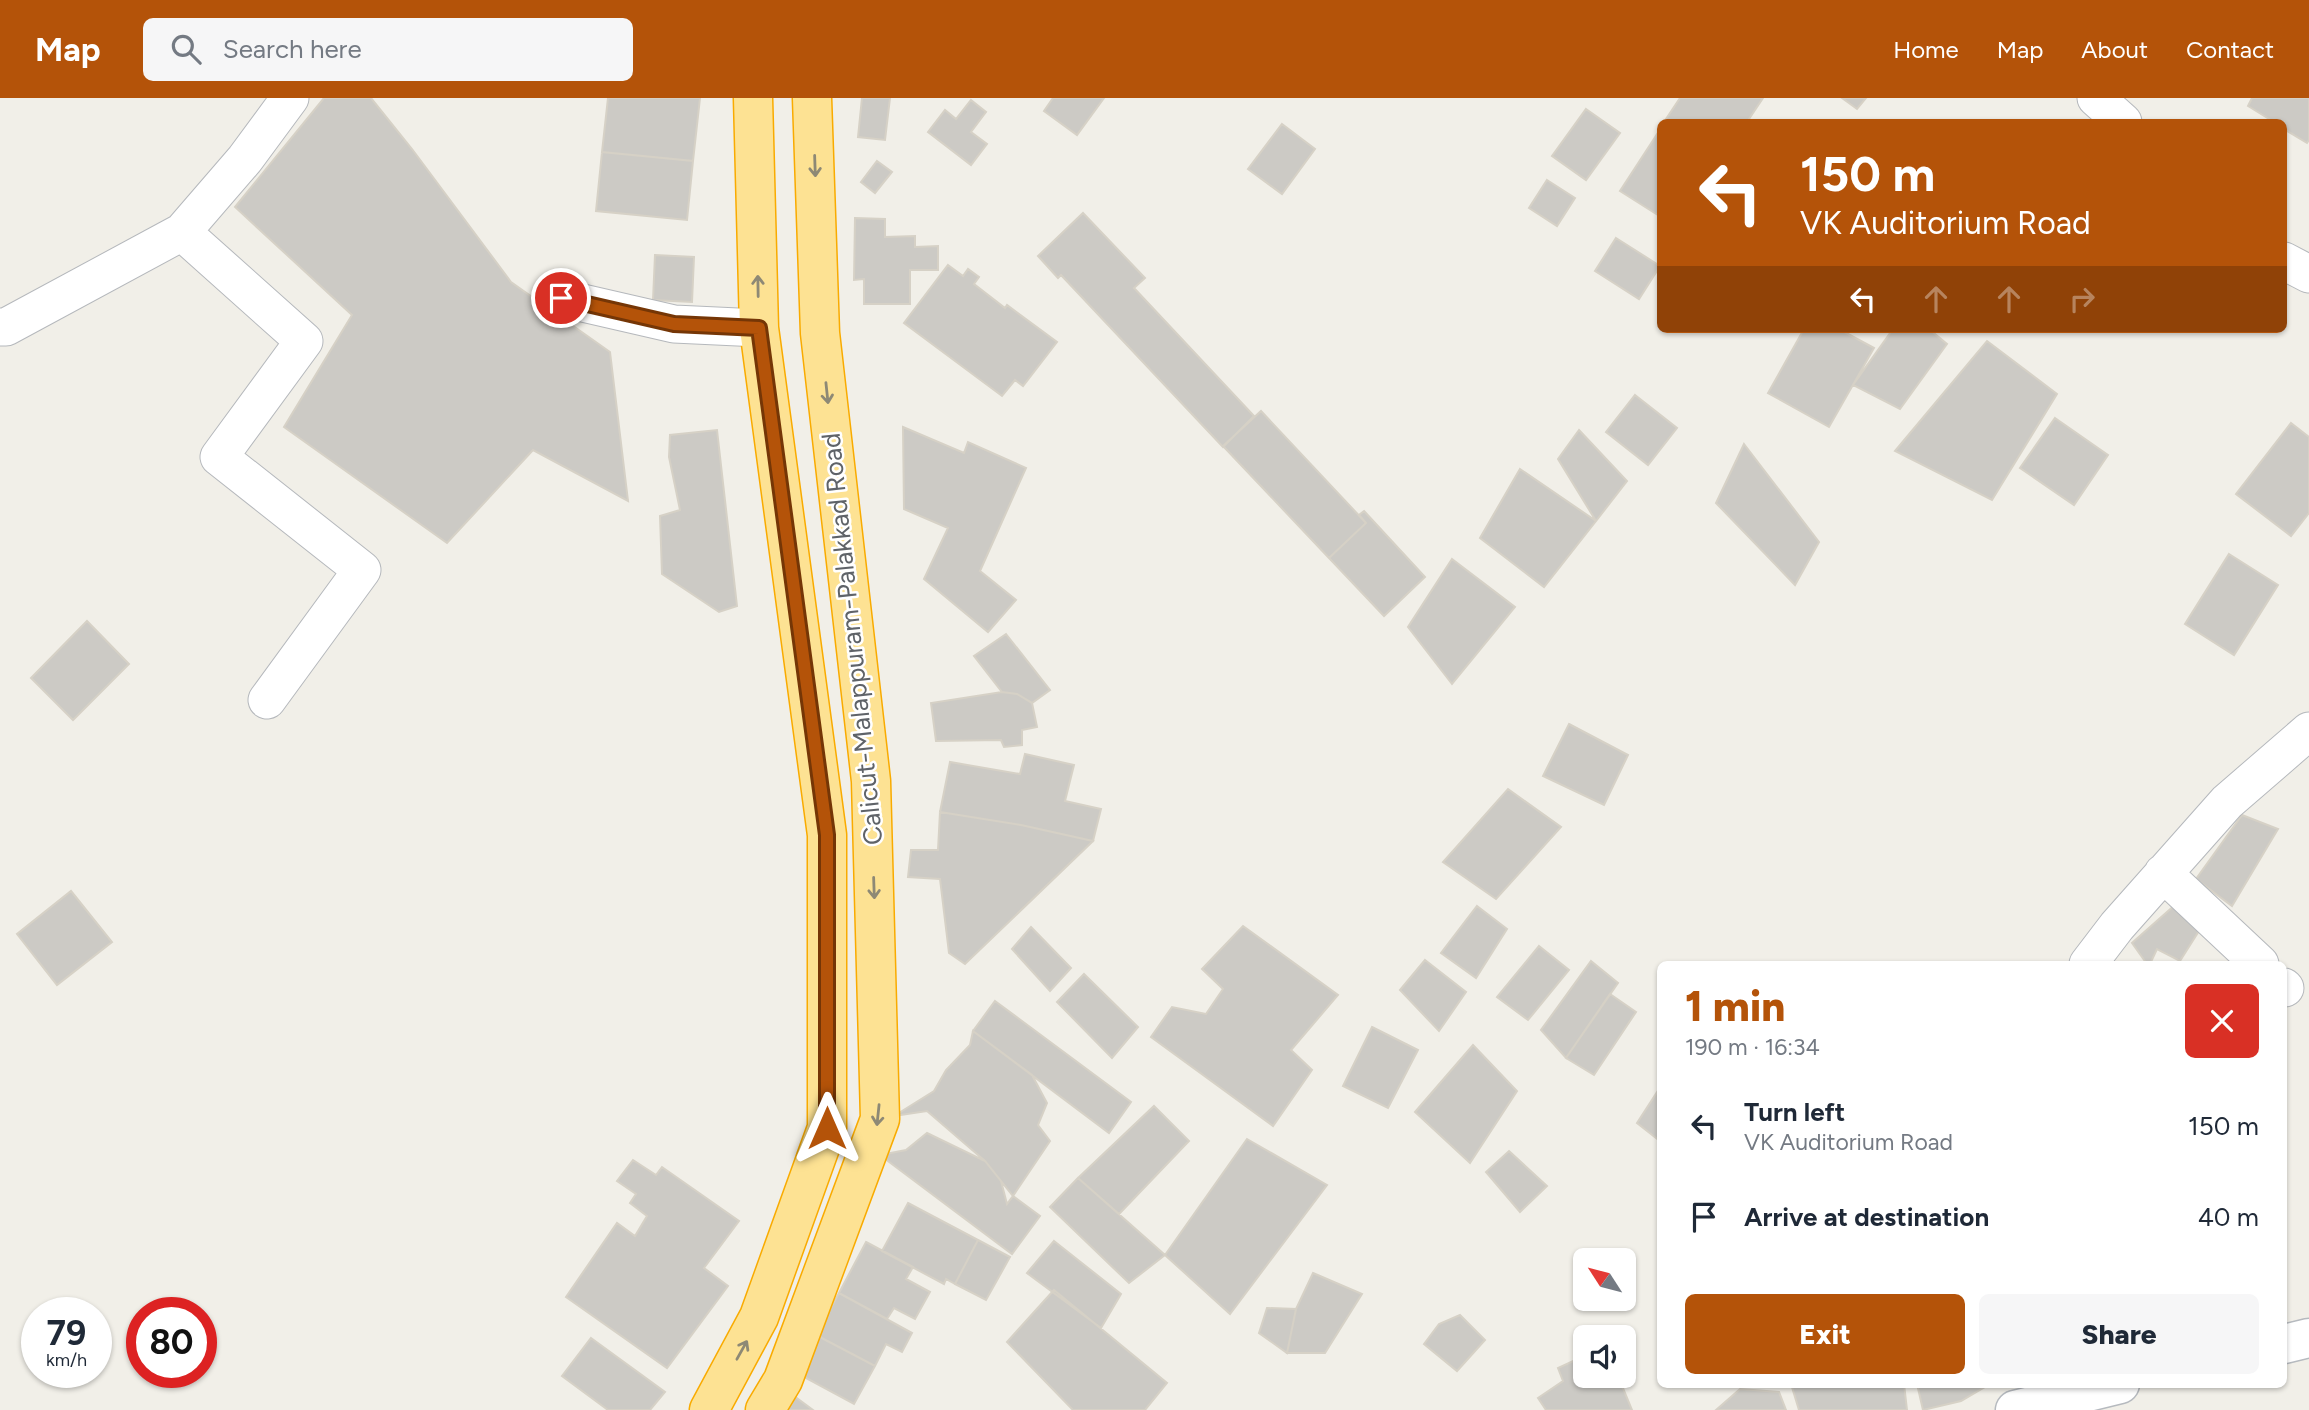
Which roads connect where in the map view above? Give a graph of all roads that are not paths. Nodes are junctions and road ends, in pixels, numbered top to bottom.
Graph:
1 (290, 98) edge
2 (753, 98) edge
3 (813, 98) edge
4 (2096, 98) edge
5 (2120, 119) edge
6 (182, 232) junction
7 (2287, 263) edge
8 (2309, 274) edge
9 (561, 298) dead end
10 (0, 327) edge
11 (759, 328) junction
12 (267, 700) dead end
13 (2309, 731) edge
14 (2163, 873) junction
15 (2090, 961) edge
16 (2257, 961) edge
17 (2309, 1338) edge
18 (2287, 1343) edge
19 (2104, 1388) edge
20 (709, 1410) edge
21 (765, 1410) edge
22 (2015, 1410) edge

1 - 6 street
11 -> 2 highway
3 -> 21 highway, Calicut-Malappuram-Palakkad Road
4 - 5 street
6 - 10 street
6 - 12 street
7 - 8 street
9 - 11 street
20 -> 11 highway
13 - 14 street
14 - 15 street
14 - 16 street
17 - 18 main road
19 - 22 main road

